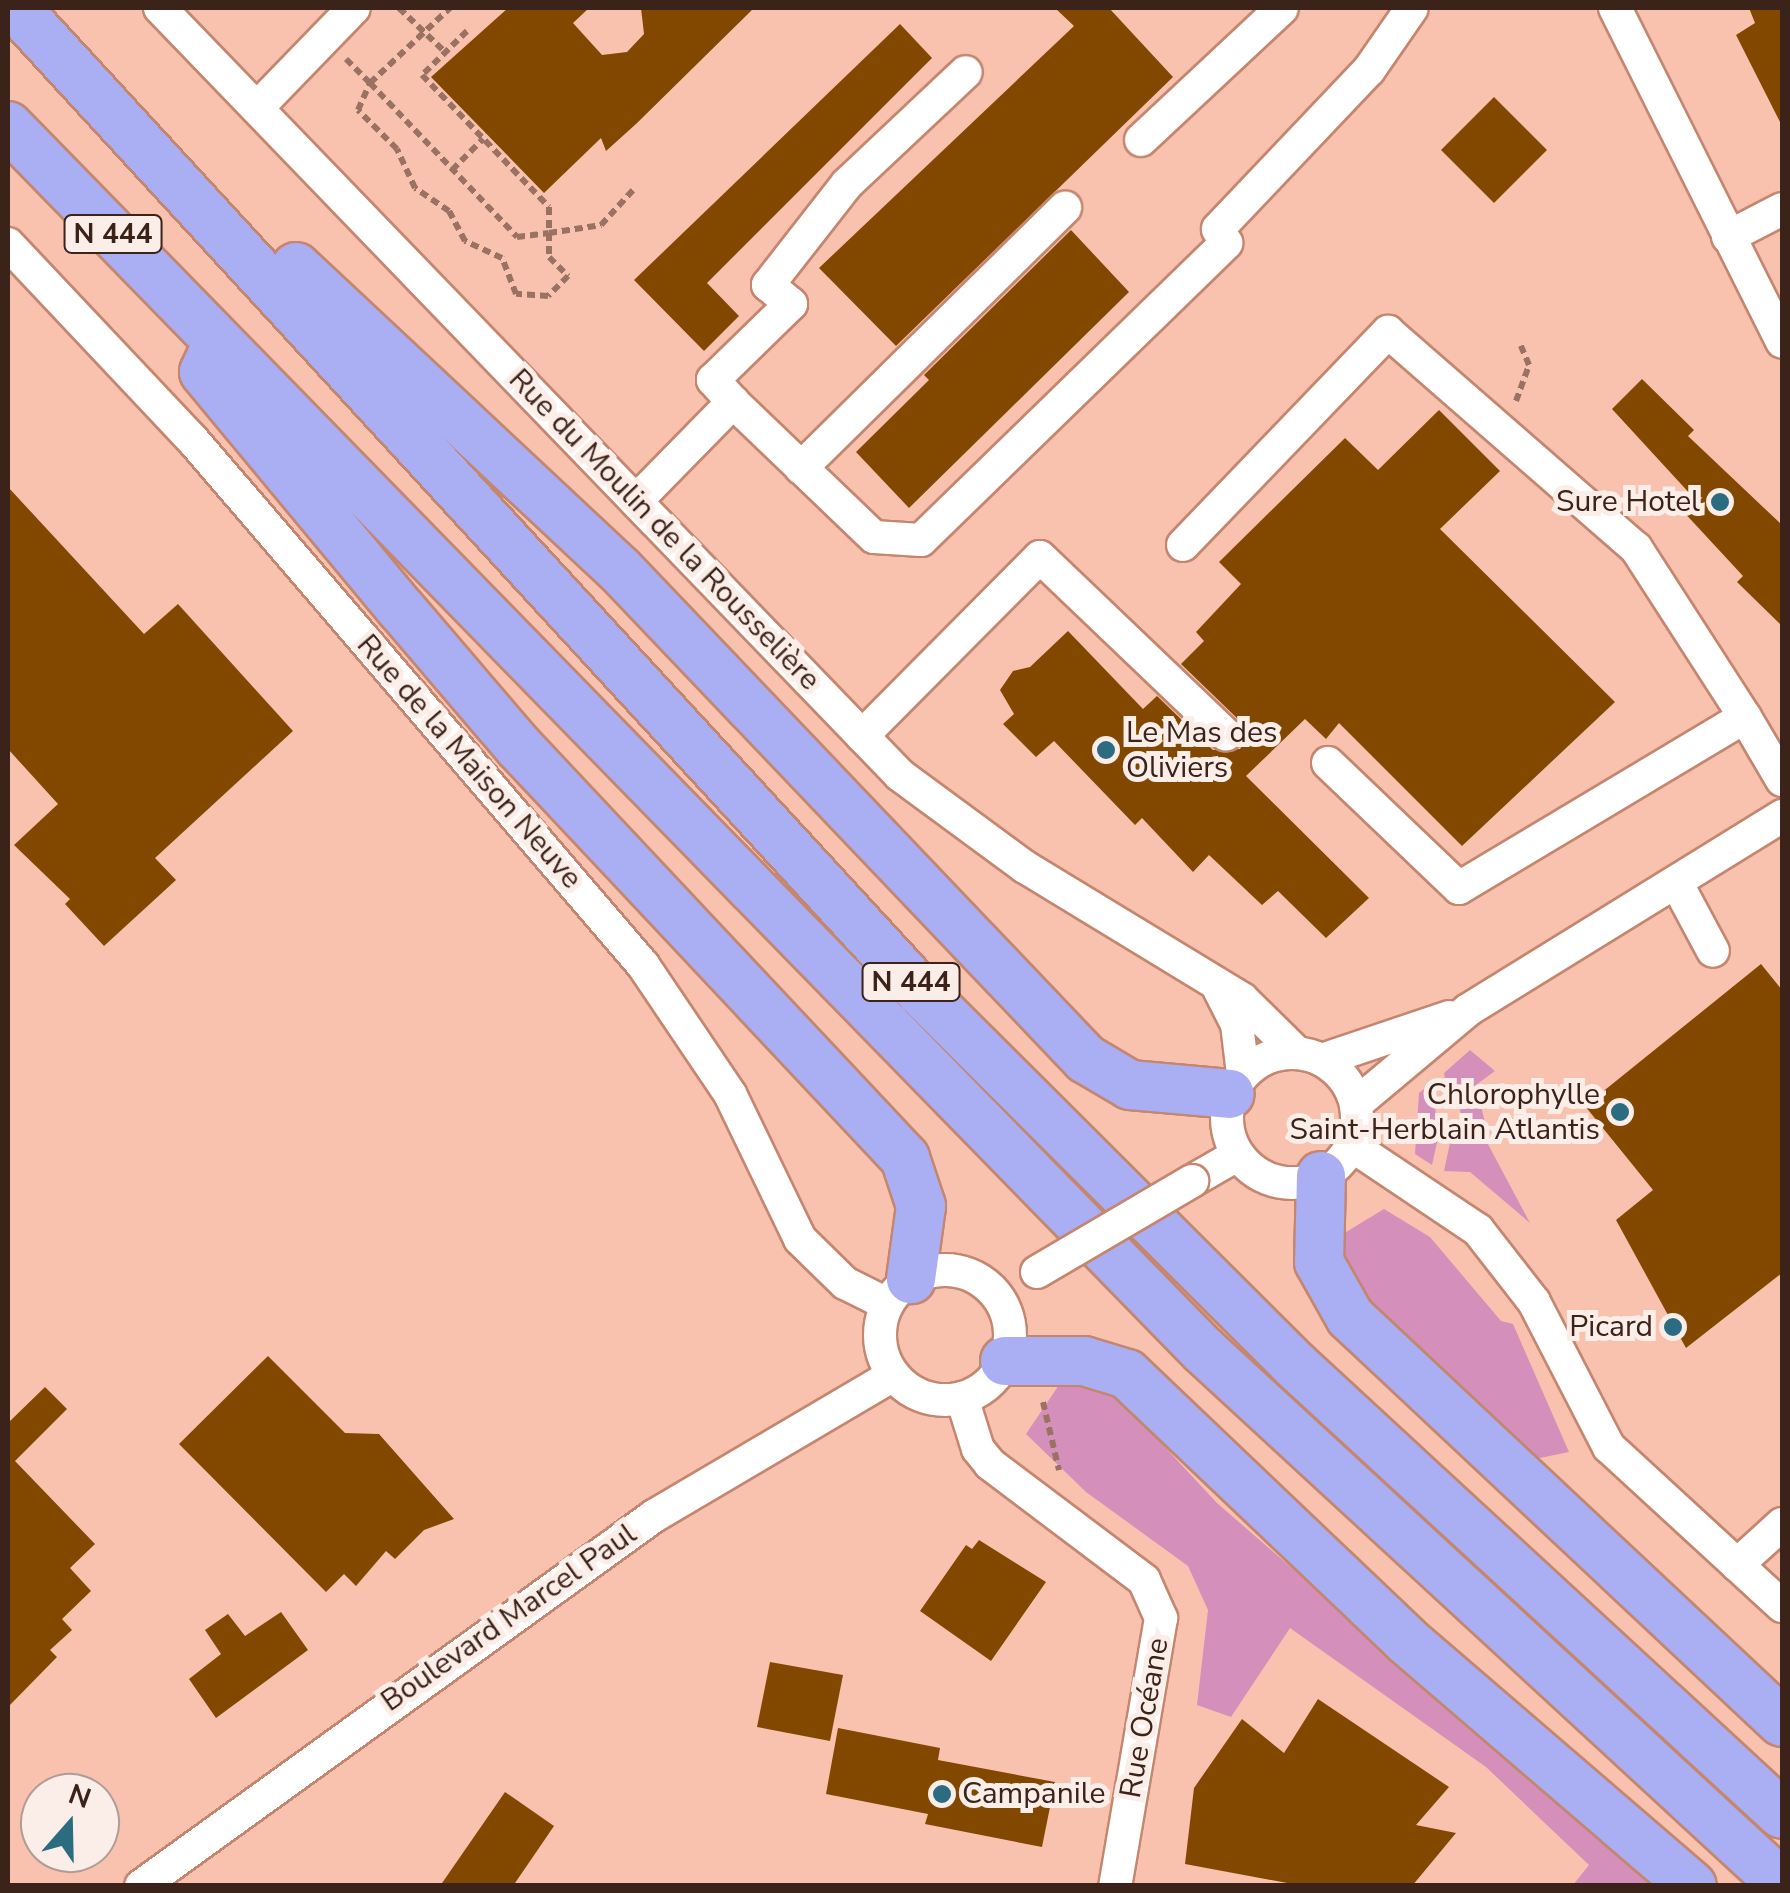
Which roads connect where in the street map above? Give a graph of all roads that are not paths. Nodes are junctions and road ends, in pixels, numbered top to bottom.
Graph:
1 (16, 8) edge
2 (160, 8) edge
3 (354, 8) edge
4 (1282, 8) edge
5 (1412, 8) edge
6 (1615, 8) edge
7 (966, 72) dead end
8 (97, 94) junction
9 (257, 108) junction
10 (8, 126) edge
11 (1141, 140) dead end
12 (1064, 208) dead end
13 (1782, 209) edge
14 (1728, 237) junction
15 (8, 244) edge
16 (1780, 332) edge
17 (218, 342) junction
18 (733, 402) junction
19 (801, 468) junction
20 (636, 501) junction
21 (1183, 544) dead end
22 (1745, 717) junction
23 (1226, 735) dead end
24 (862, 736) junction
25 (1328, 764) dead end
26 (1782, 780) edge
27 (1782, 816) edge
28 (1676, 882) junction
29 (1713, 950) dead end
30 (1219, 989) junction
31 (1468, 1010) junction
32 (1310, 1056) junction
33 (1236, 1084) junction
34 (1356, 1104) junction
35 (1237, 1154) junction
36 (1336, 1161) junction
37 (899, 1292) junction
38 (998, 1296) junction
39 (1005, 1362) junction
40 (894, 1375) junction
41 (962, 1398) junction
42 (1782, 1524) edge
43 (1737, 1565) junction
44 (1782, 1606) edge
45 (1782, 1722) edge
46 (1782, 1814) edge
47 (1782, 1884) edge
48 (141, 1886) edge
49 (1115, 1886) edge
50 (1692, 1886) edge

1 - 8 highway, N 444
2 - 9 street, Rue du Moulin de la Rousselière
3 - 9 street
4 - 11 street
5 - 19 street
6 - 14 street
7 - 18 street
8 - 33 highway
8 - 46 highway, N 444
9 - 20 street, Rue du Moulin de la Rousselière
10 - 17 highway, N 444
12 - 19 street
13 - 14 street
14 - 16 street
15 - 37 street, Rue de la Maison Neuve
17 - 37 highway
17 - 47 highway, N 444
18 - 19 street
18 - 20 street
20 - 24 street, Rue du Moulin de la Rousselière
21 - 22 street
22 - 25 street
22 - 26 street
23 - 24 street
24 - 30 street, Rue du Moulin de la Rousselière
27 - 28 street
28 - 29 street
28 - 31 street
30 - 32 street, Rue du Moulin de la Rousselière
30 - 33 street
31 - 32 street
31 - 34 street
32 - 33 street
32 - 34 street
33 - 35 street
34 - 36 street
35 - 36 street
35 - 38 street, bridge
36 - 43 street
36 - 45 highway
37 - 38 street
37 - 40 street
38 - 39 street
39 - 41 street
39 - 50 highway
40 - 41 street
40 - 48 street, Boulevard Marcel Paul
41 - 49 street, Rue Océane
42 - 43 street
43 - 44 street

